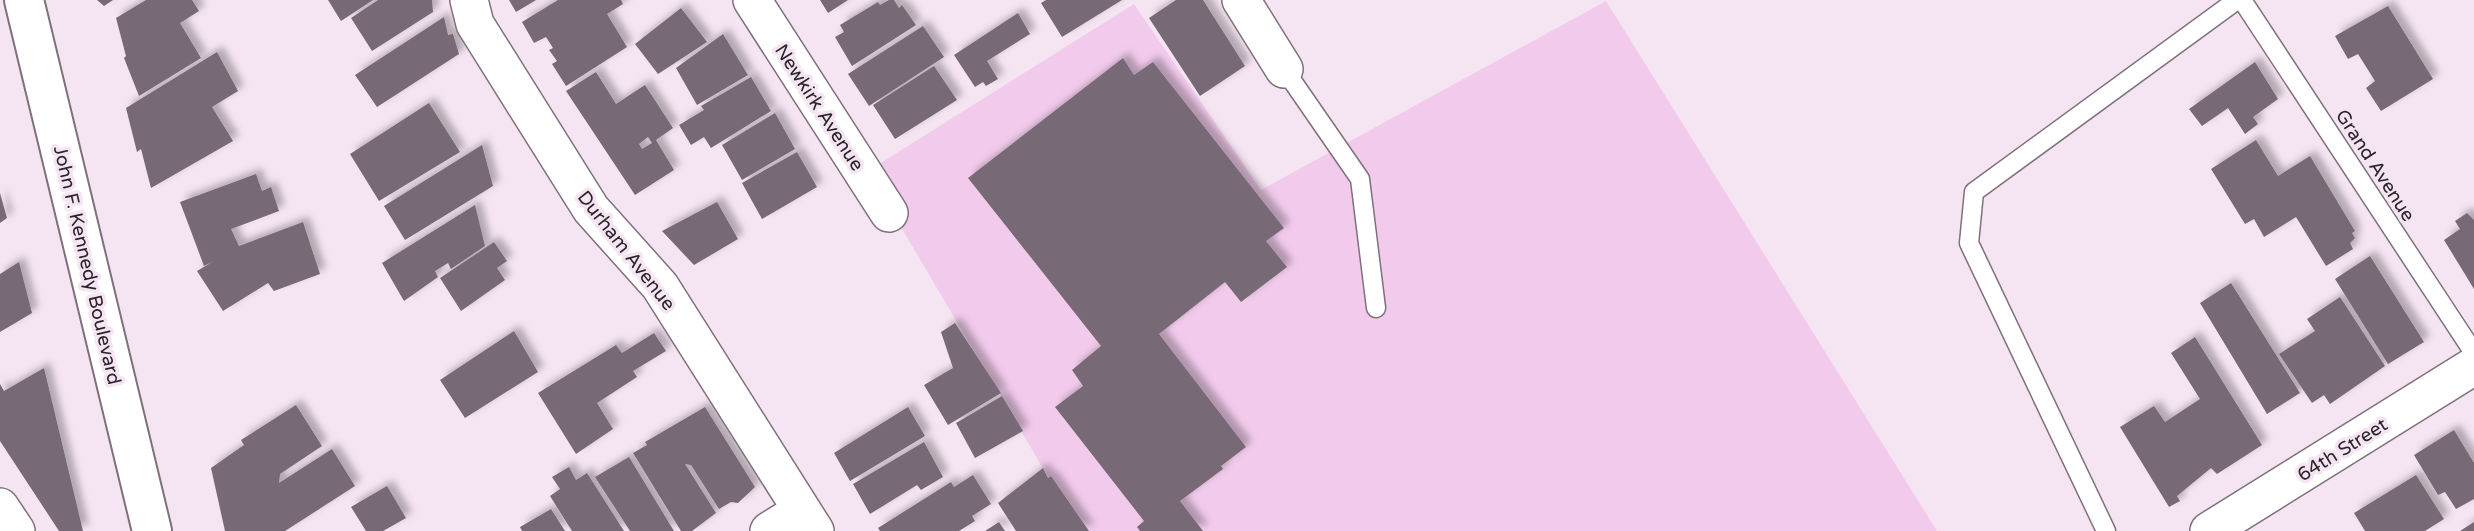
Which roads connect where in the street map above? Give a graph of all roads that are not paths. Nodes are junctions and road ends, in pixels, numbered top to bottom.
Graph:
1 (24, 0) edge
2 (469, 0) edge
3 (752, 0) edge
4 (1241, 0) edge
5 (2236, 0) edge
6 (2242, 0) edge
7 (1284, 69) joint
8 (889, 213) dead end
9 (1376, 307) dead end
10 (2474, 353) edge
11 (2474, 366) edge
12 (0, 507) edge
13 (808, 521) edge
14 (16, 531) edge
15 (152, 531) edge
16 (769, 531) edge
17 (2106, 531) edge
18 (2209, 531) edge

1 - 15 main road, John F. Kennedy Boulevard
2 - 13 street, Durham Avenue
3 - 8 street, Newkirk Avenue
4 - 7 street
5 - 17 lane
6 - 10 lane, Grand Avenue
7 - 9 lane
11 - 18 street, 64th Street
12 - 14 street
13 - 16 street

